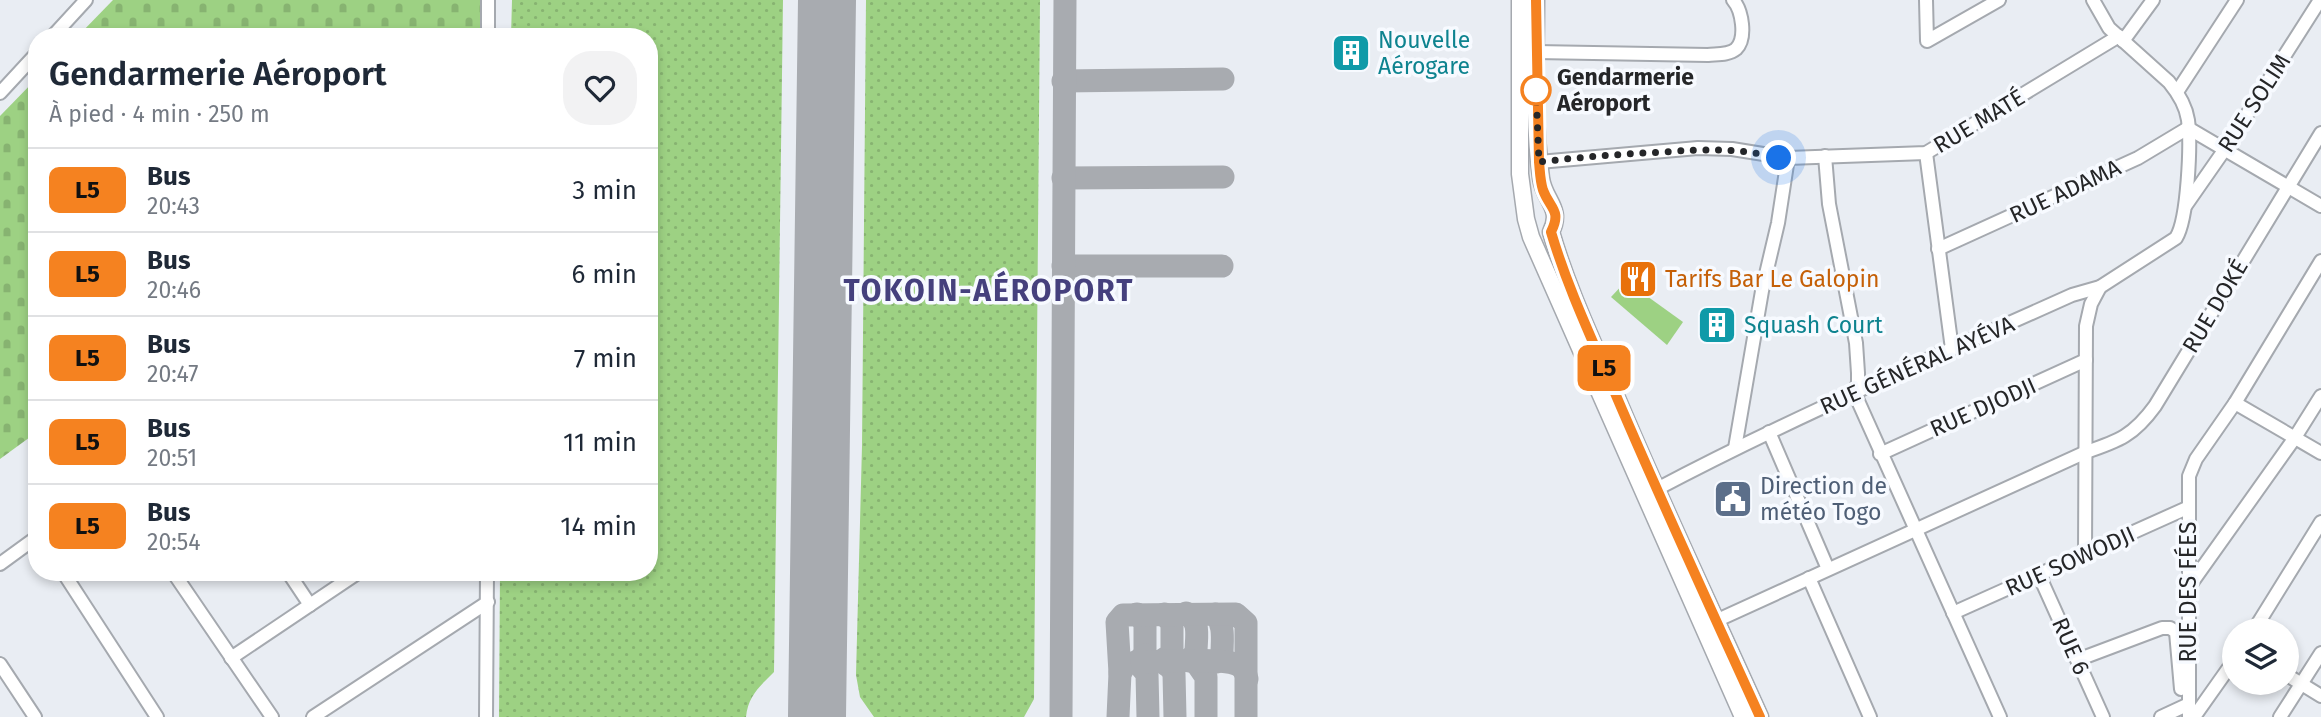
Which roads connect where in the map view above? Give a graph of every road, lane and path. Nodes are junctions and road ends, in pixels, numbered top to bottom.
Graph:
1 (86, 0) edge
2 (488, 0) edge
3 (1520, 0) edge
4 (1536, 0) edge
5 (1733, 0) edge
6 (1926, 0) edge
7 (1999, 0) edge
8 (2093, 0) edge
9 (2153, 0) edge
10 (2237, 0) edge
11 (2319, 2) edge
12 (60, 28) edge
13 (488, 28) edge
14 (2121, 38) junction
15 (1536, 52) junction
16 (28, 63) edge
17 (2177, 92) junction
18 (0, 93) edge
19 (2188, 128) junction
20 (2321, 133) edge
21 (2225, 149) junction
22 (1926, 153) junction
23 (1825, 156) junction
24 (1788, 158) junction
25 (1539, 162) junction
26 (2287, 186) junction
27 (2186, 205) junction
28 (2321, 206) edge
29 (1938, 249) junction
30 (2321, 261) edge
31 (2100, 287) junction
32 (1952, 349) junction
33 (2086, 360) junction
34 (1854, 392) junction
35 (2321, 396) edge
36 (2235, 403) junction
37 (1769, 432) junction
38 (2294, 439) junction
39 (1735, 448) junction
40 (2085, 452) junction
41 (2321, 453) edge
42 (1880, 454) junction
43 (1656, 490) junction
44 (2187, 508) junction
45 (2321, 522) edge
46 (1914, 529) junction
47 (28, 544) edge
48 (2085, 554) junction
49 (0, 564) edge
50 (1828, 569) junction
51 (2039, 575) junction
52 (1809, 578) junction
53 (69, 581) edge
54 (179, 581) edge
55 (294, 581) edge
56 (346, 581) edge
57 (487, 581) edge
58 (2188, 589) junction
59 (488, 602) junction
60 (310, 605) junction
61 (1953, 613) junction
62 (2261, 618) edge
63 (1710, 624) junction
64 (2321, 653) edge
65 (231, 658) junction
66 (2077, 660) junction
67 (0, 664) edge
68 (2222, 673) edge
69 (5, 685) edge
70 (2301, 685) junction
71 (2321, 696) edge
72 (2188, 711) edge
73 (35, 717) edge
74 (158, 717) edge
75 (272, 717) edge
76 (313, 717) edge
77 (486, 717) edge
78 (1743, 717) edge
79 (1760, 717) edge
80 (1870, 717) edge
81 (2000, 717) edge
82 (2103, 717) edge
83 (2161, 717) edge
84 (2280, 717) edge

1 - 12 street
2 - 13 street
3 - 63 main road
4 - 15 main road
5 - 15 street
6 - 7 street
8 - 14 street
9 - 14 street
10 - 17 street
11 - 21 street, RUE SOLIM
14 - 17 street
14 - 22 street, RUE MATÉ
15 - 25 main road
16 - 18 street
17 - 19 street
19 - 21 street
19 - 27 street
19 - 29 street, RUE ADAMA
20 - 26 street, RUE DOKÉ
21 - 26 street
21 - 27 street, RUE SOLIM
22 - 23 street, RUE MATÉ
22 - 29 street
23 - 24 street, RUE MATÉ
23 - 34 street
24 - 25 street, RUE MATÉ
24 - 39 street
25 - 43 main road
26 - 28 street
26 - 40 street, RUE DOKÉ
27 - 31 street, RUE GÉNÉRAL AYÉVA
29 - 32 street
30 - 36 street
31 - 32 street, RUE GÉNÉRAL AYÉVA
31 - 33 street
32 - 34 street, RUE GÉNÉRAL AYÉVA
33 - 40 street
33 - 42 street, RUE DJODJI
34 - 37 street, RUE GÉNÉRAL AYÉVA
34 - 42 street
35 - 38 street
36 - 38 street
36 - 44 street, RUE DES FÉES
37 - 39 street, RUE GÉNÉRAL AYÉVA
37 - 50 street
38 - 41 street
38 - 58 street
39 - 43 street, RUE GÉNÉRAL AYÉVA
40 - 46 street, RUE DOKÉ
40 - 48 street
42 - 46 street
43 - 63 main road
44 - 48 street, RUE SOWODJI
44 - 58 street, RUE DES FÉES
45 - 62 street
46 - 50 street, RUE DOKÉ
46 - 61 street
47 - 49 street
48 - 51 street, RUE SOWODJI
50 - 52 street, RUE DOKÉ
51 - 61 street, RUE SOWODJI
51 - 66 street, RUE 6
52 - 63 street, RUE DOKÉ
52 - 80 street
53 - 74 street
54 - 65 street
55 - 60 street
56 - 60 street
57 - 59 street
58 - 72 street, RUE DES FÉES
59 - 76 street
59 - 77 street
60 - 65 street
61 - 81 street
63 - 78 main road
63 - 79 main road
64 - 70 street
65 - 75 street
66 - 72 street
66 - 82 street, RUE 6
67 - 69 street
68 - 72 street
69 - 73 street
70 - 71 street
70 - 84 street
72 - 83 street

